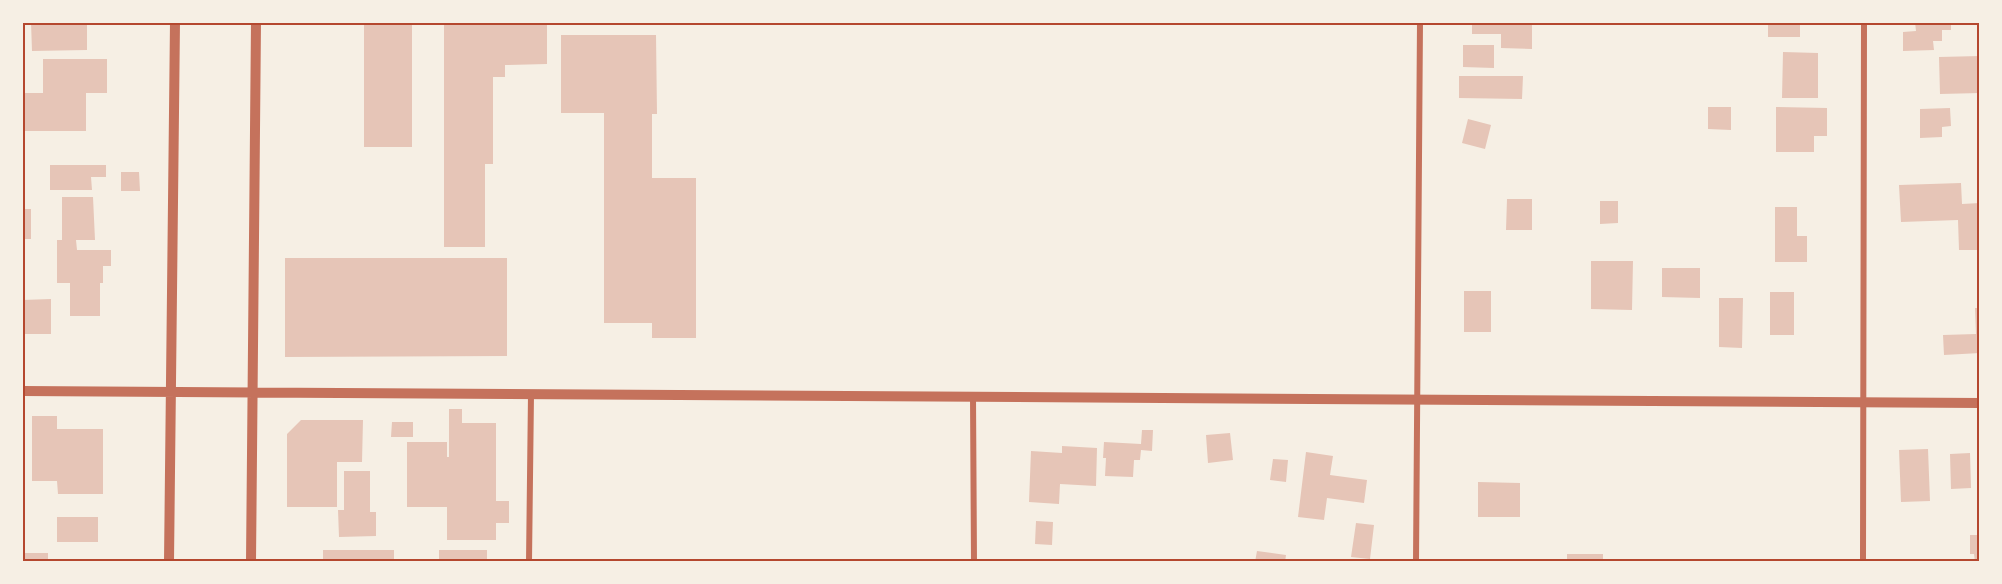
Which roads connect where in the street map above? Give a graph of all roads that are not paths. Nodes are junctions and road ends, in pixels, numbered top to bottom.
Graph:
1 (175, 22) edge
2 (256, 22) edge
3 (1420, 22) edge
4 (1864, 22) edge
5 (22, 391) edge
6 (172, 391) junction
7 (253, 392) junction
8 (531, 394) junction
9 (973, 396) junction
10 (1417, 399) junction
11 (1863, 402) junction
12 (1980, 403) edge
13 (169, 561) edge
14 (251, 561) edge
15 (530, 561) edge
16 (974, 561) edge
17 (1416, 561) edge
18 (1863, 561) edge

1 - 6 street
2 - 7 street
3 - 10 street
4 - 11 street
5 - 6 street
6 - 7 street
6 - 13 street
7 - 8 street
7 - 14 street
8 - 9 street
8 - 15 street
9 - 10 street
9 - 16 street
10 - 11 street
10 - 17 street
11 - 12 street
11 - 18 street

